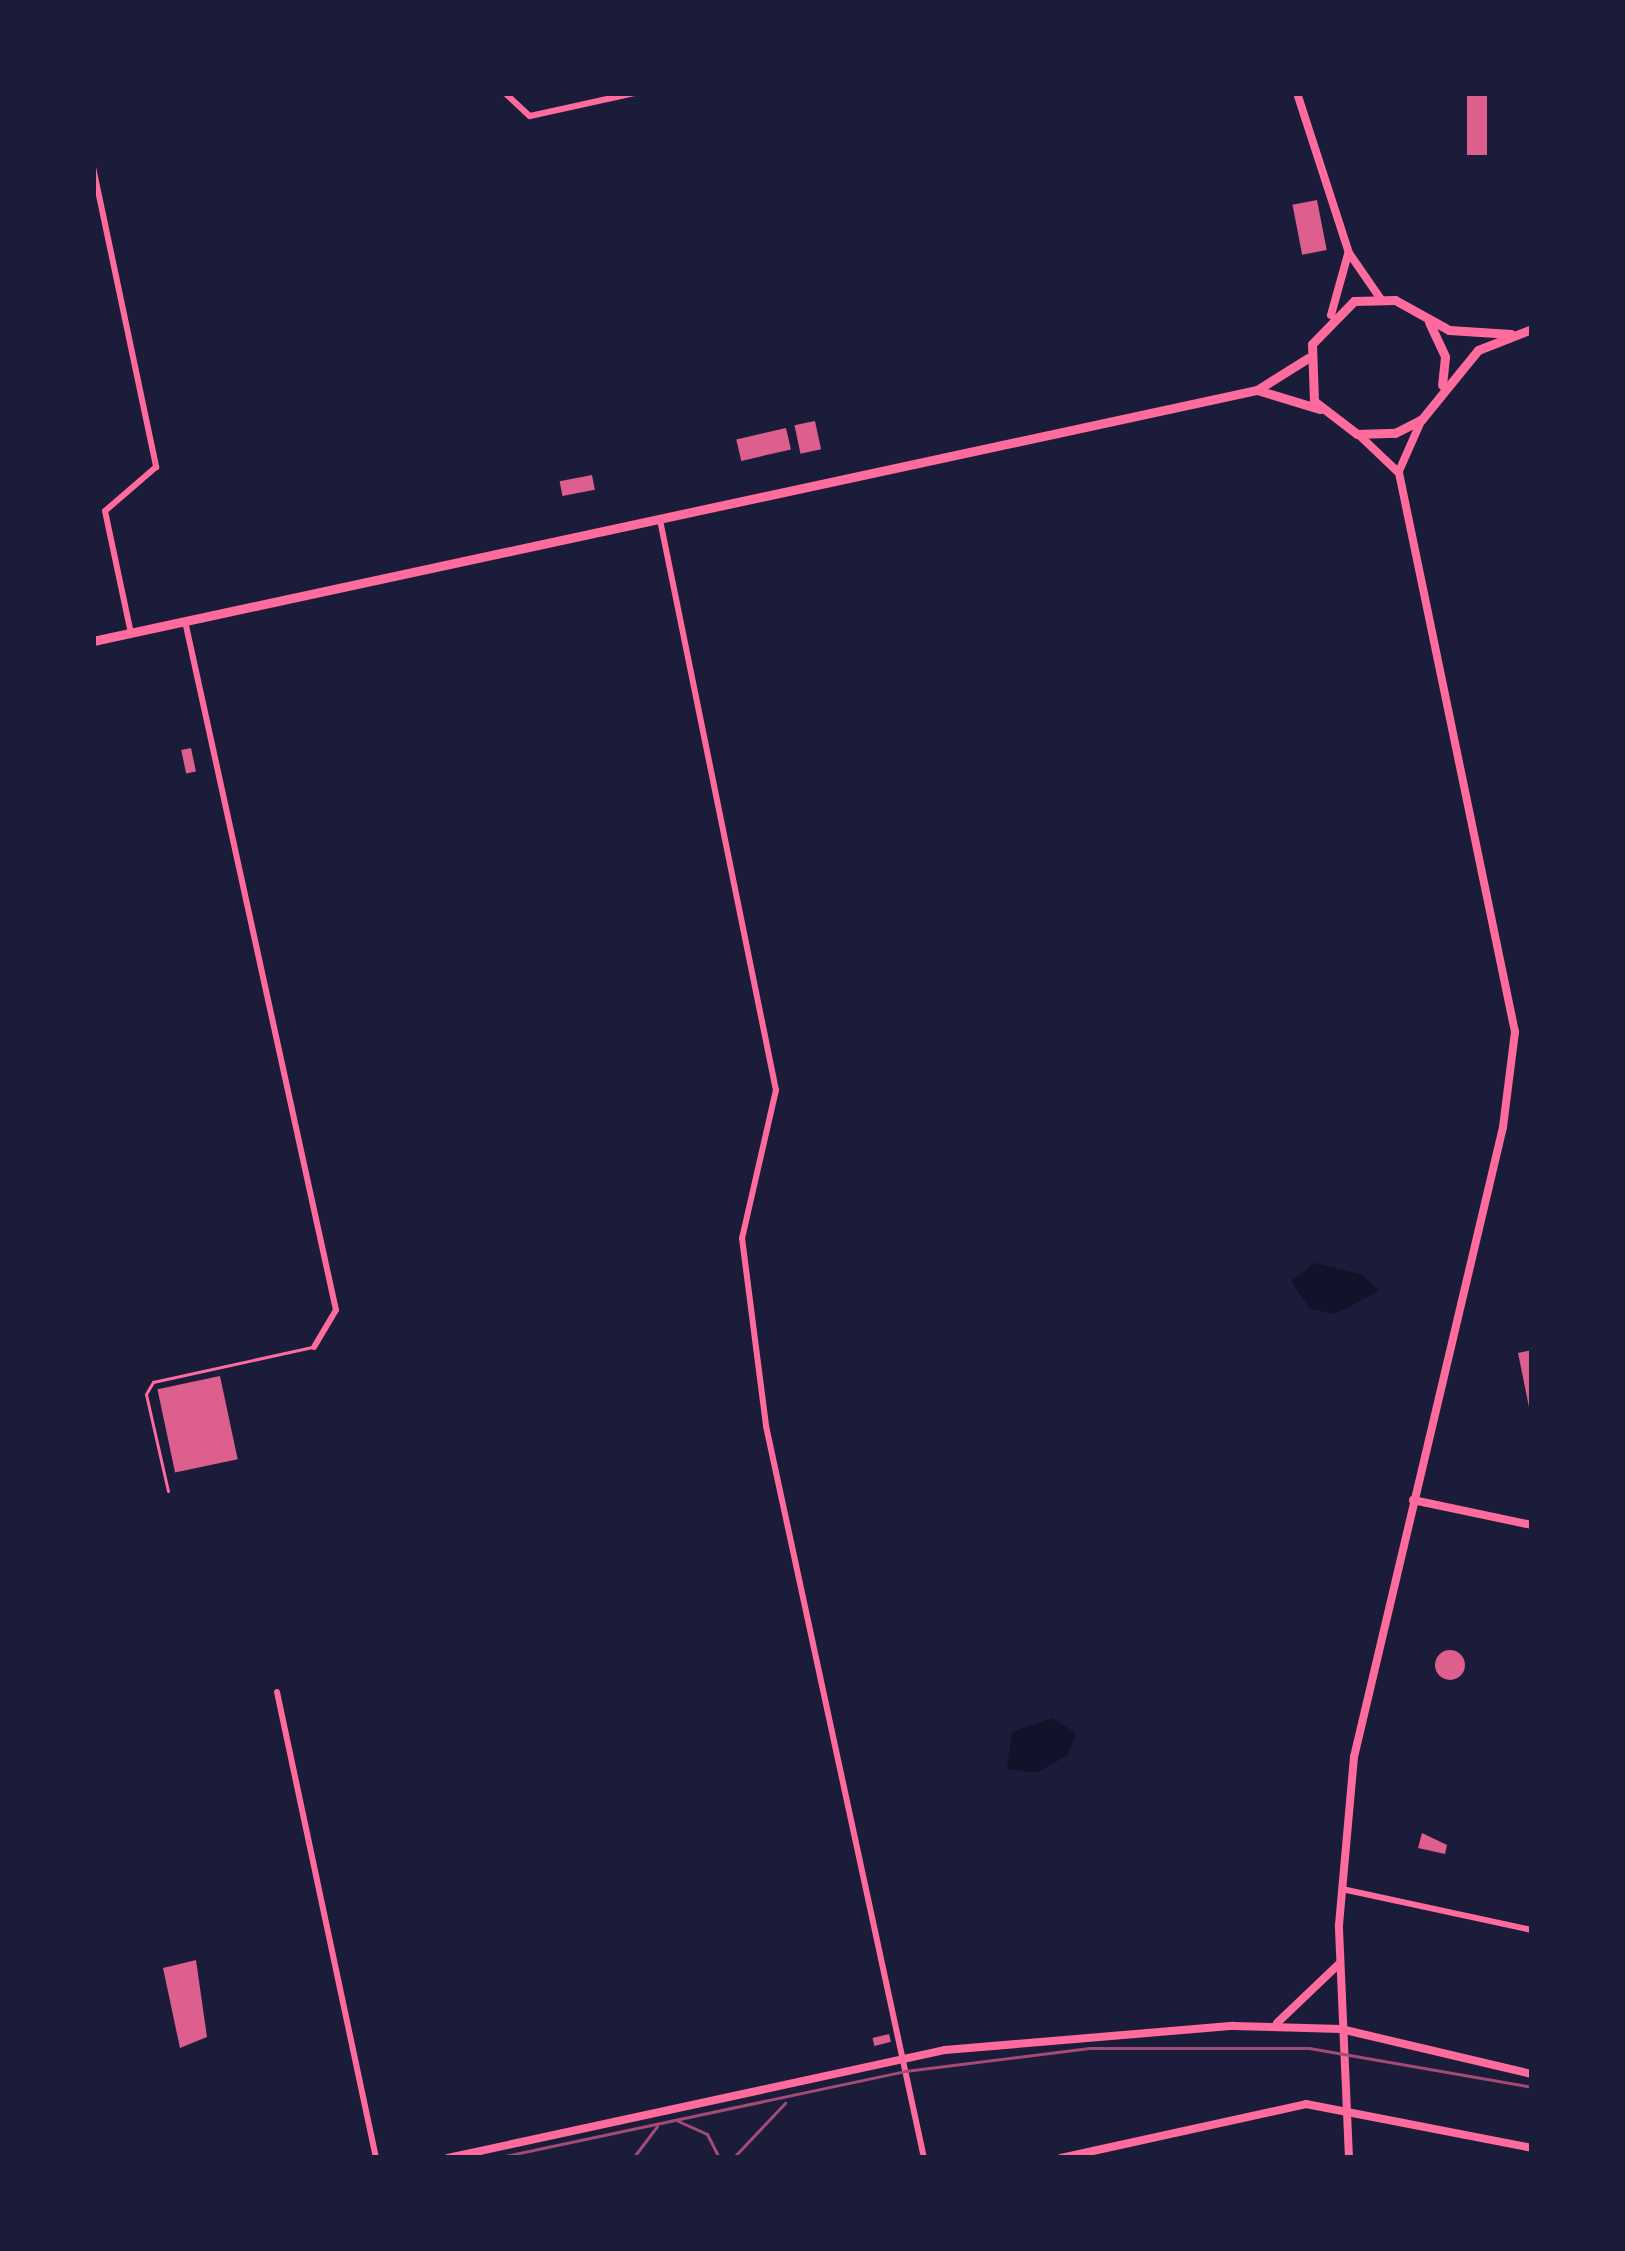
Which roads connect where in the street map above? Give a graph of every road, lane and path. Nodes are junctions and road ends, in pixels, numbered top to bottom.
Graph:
1 (505, 93) edge
2 (635, 93) edge
3 (1298, 93) edge
4 (93, 166) edge
5 (1348, 253) junction
6 (1380, 298) junction
7 (1331, 315) junction
8 (1427, 320) junction
9 (1532, 329) edge
10 (1510, 334) junction
11 (1308, 358) junction
12 (1257, 390) junction
13 (1439, 396) junction
14 (1321, 409) junction
15 (1422, 418) junction
16 (1357, 434) junction
17 (1399, 473) junction
18 (660, 520) junction
19 (185, 620) junction
20 (131, 633) junction
21 (93, 641) edge
22 (314, 1347) joint
23 (168, 1492) dead end
24 (1413, 1501) junction
25 (1532, 1525) edge
26 (277, 1692) dead end
27 (1341, 1889) junction
28 (1532, 1930) edge
29 (1339, 1964) junction
30 (1276, 2024) junction
31 (1341, 2030) junction
32 (901, 2059) junction
33 (1532, 2074) edge
34 (1345, 2108) junction
35 (516, 2142) junction
36 (1532, 2148) edge
37 (376, 2158) edge
38 (448, 2158) edge
39 (520, 2158) edge
40 (924, 2158) edge
41 (1061, 2158) edge
42 (1349, 2158) edge

1 - 2 street
3 - 5 main road
4 - 20 street
5 - 6 main road
5 - 7 main road
6 - 7 main road
6 - 8 main road
7 - 11 main road
8 - 10 main road
8 - 13 main road
9 - 10 main road
10 - 13 main road
11 - 12 main road
11 - 14 main road
12 - 14 main road
12 - 18 main road
13 - 15 main road
14 - 16 main road
15 - 16 main road
15 - 17 main road
16 - 17 main road
17 - 24 main road
18 - 19 main road
18 - 32 street
19 - 20 main road
19 - 22 street
20 - 21 main road
22 - 23 lane
24 - 25 main road
24 - 27 main road
26 - 37 street
27 - 28 street
27 - 29 main road
29 - 30 main road
29 - 31 main road
30 - 31 main road
30 - 32 main road
31 - 33 main road
31 - 34 main road
32 - 35 main road
32 - 40 street
34 - 36 main road
34 - 41 main road
34 - 42 main road
35 - 38 main road
35 - 39 main road

